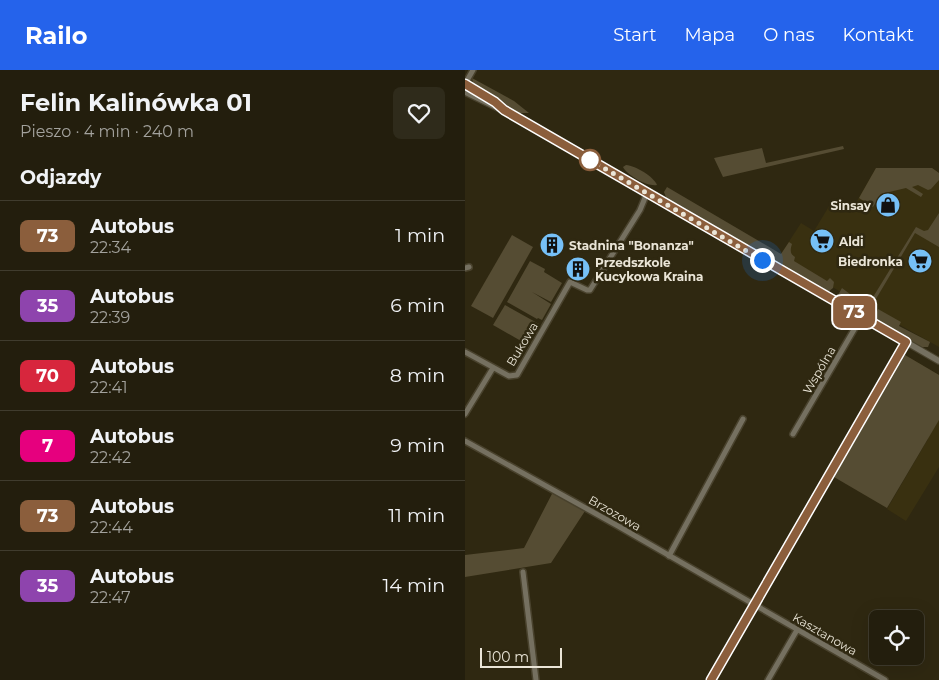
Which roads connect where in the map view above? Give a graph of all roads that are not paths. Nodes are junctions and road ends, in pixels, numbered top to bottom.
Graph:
1 (473, 70) edge
2 (465, 84) edge
3 (465, 92) edge
4 (504, 110) junction
5 (647, 193) junction
6 (862, 316) junction
7 (906, 342) junction
8 (465, 352) edge
9 (939, 361) edge
10 (493, 368) junction
11 (465, 414) edge
12 (743, 420) dead end
13 (793, 434) dead end
14 (465, 441) edge
15 (669, 556) junction
16 (523, 572) dead end
17 (754, 605) junction
18 (797, 630) junction
19 (881, 679) edge
20 (536, 680) edge
21 (711, 680) edge
22 (769, 680) edge

1 - 2 street
2 - 4 street
3 - 4 street
4 - 5 street
5 - 6 street
5 - 10 street, Bukowa
6 - 7 street
6 - 13 street, Wspólna
7 - 9 street
7 - 17 street
8 - 10 street
10 - 11 street, Bukowa
12 - 15 street
14 - 15 street, Brzozowa
15 - 17 street, Brzozowa
16 - 20 street
17 - 18 street, Kasztanowa
17 - 21 street
18 - 19 street, Kasztanowa
18 - 22 street

